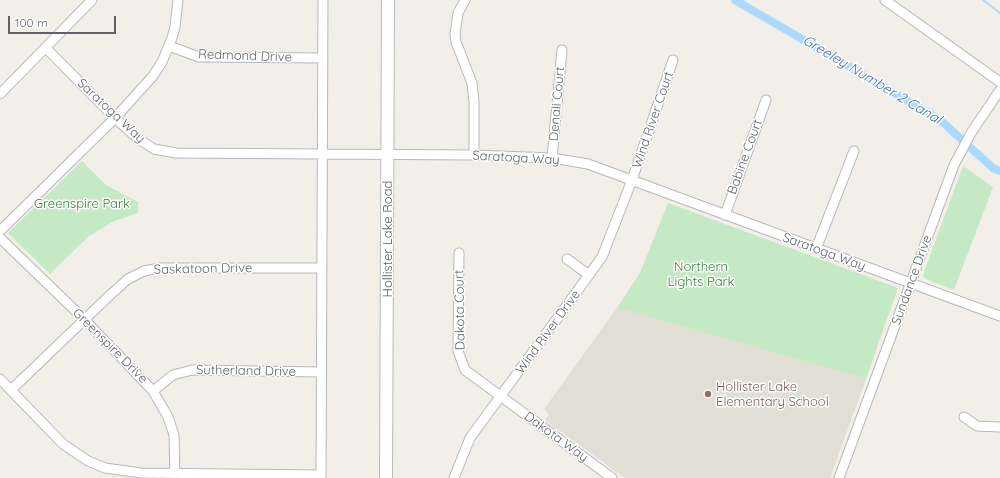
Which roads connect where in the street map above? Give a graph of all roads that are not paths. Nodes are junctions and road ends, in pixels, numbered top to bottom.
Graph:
1 (92, 0) edge
2 (178, 0) edge
3 (324, 0) edge
4 (388, 0) edge
5 (465, 0) edge
6 (885, 0) edge
7 (169, 46) junction
8 (46, 48) junction
9 (562, 50) dead end
10 (323, 58) junction
11 (673, 60) dead end
12 (1000, 82) edge
13 (1000, 90) edge
14 (0, 94) edge
15 (766, 100) dead end
16 (115, 118) junction
17 (854, 152) dead end
18 (323, 154) junction
19 (389, 155) junction
20 (474, 155) junction
21 (552, 158) junction
22 (632, 180) junction
23 (725, 215) junction
24 (0, 231) edge
25 (0, 238) edge
26 (816, 249) junction
27 (459, 253) dead end
28 (567, 259) dead end
29 (321, 268) junction
30 (589, 275) junction
31 (911, 284) junction
32 (1000, 316) edge
33 (84, 319) junction
34 (321, 372) junction
35 (0, 379) edge
36 (11, 390) junction
37 (154, 391) junction
38 (500, 397) junction
39 (964, 417) dead end
40 (1000, 427) edge
41 (175, 476) edge
42 (321, 476) edge
43 (386, 478) edge
44 (454, 478) edge
45 (612, 478) edge
46 (839, 478) edge

1 - 8 street
2 - 7 street
3 - 10 street
4 - 19 street, Hollister Lake Road
5 - 20 street
6 - 12 street
7 - 10 street, Redmond Drive
7 - 16 street
8 - 14 street
8 - 16 street, Saratoga Way
9 - 21 street, Denali Court
10 - 18 street
11 - 22 street, Wind River Court
13 - 31 street, Sundance Drive
15 - 23 street, Babine Court
16 - 18 street, Saratoga Way
16 - 24 street
17 - 26 street
18 - 19 street, Saratoga Way
18 - 29 street
19 - 20 street, Saratoga Way
19 - 43 street, Hollister Lake Road
20 - 21 street, Saratoga Way
21 - 22 street, Saratoga Way
22 - 23 street, Saratoga Way
22 - 30 street, Wind River Drive
23 - 26 street, Saratoga Way
25 - 33 street, Greenspire Drive
26 - 31 street, Saratoga Way
27 - 38 street, Dakota Court
28 - 30 street
29 - 33 street, Saskatoon Drive
29 - 34 street
30 - 38 street, Wind River Drive
31 - 32 street, Saratoga Way
31 - 46 street, Sundance Drive
33 - 36 street, Saskatoon Drive
33 - 37 street, Greenspire Drive
34 - 37 street, Sutherland Drive
34 - 42 street
35 - 36 street
36 - 41 street
37 - 41 street, Greenspire Drive
38 - 44 street, Wind River Drive
38 - 45 street, Dakota Way
39 - 40 street
41 - 42 street

